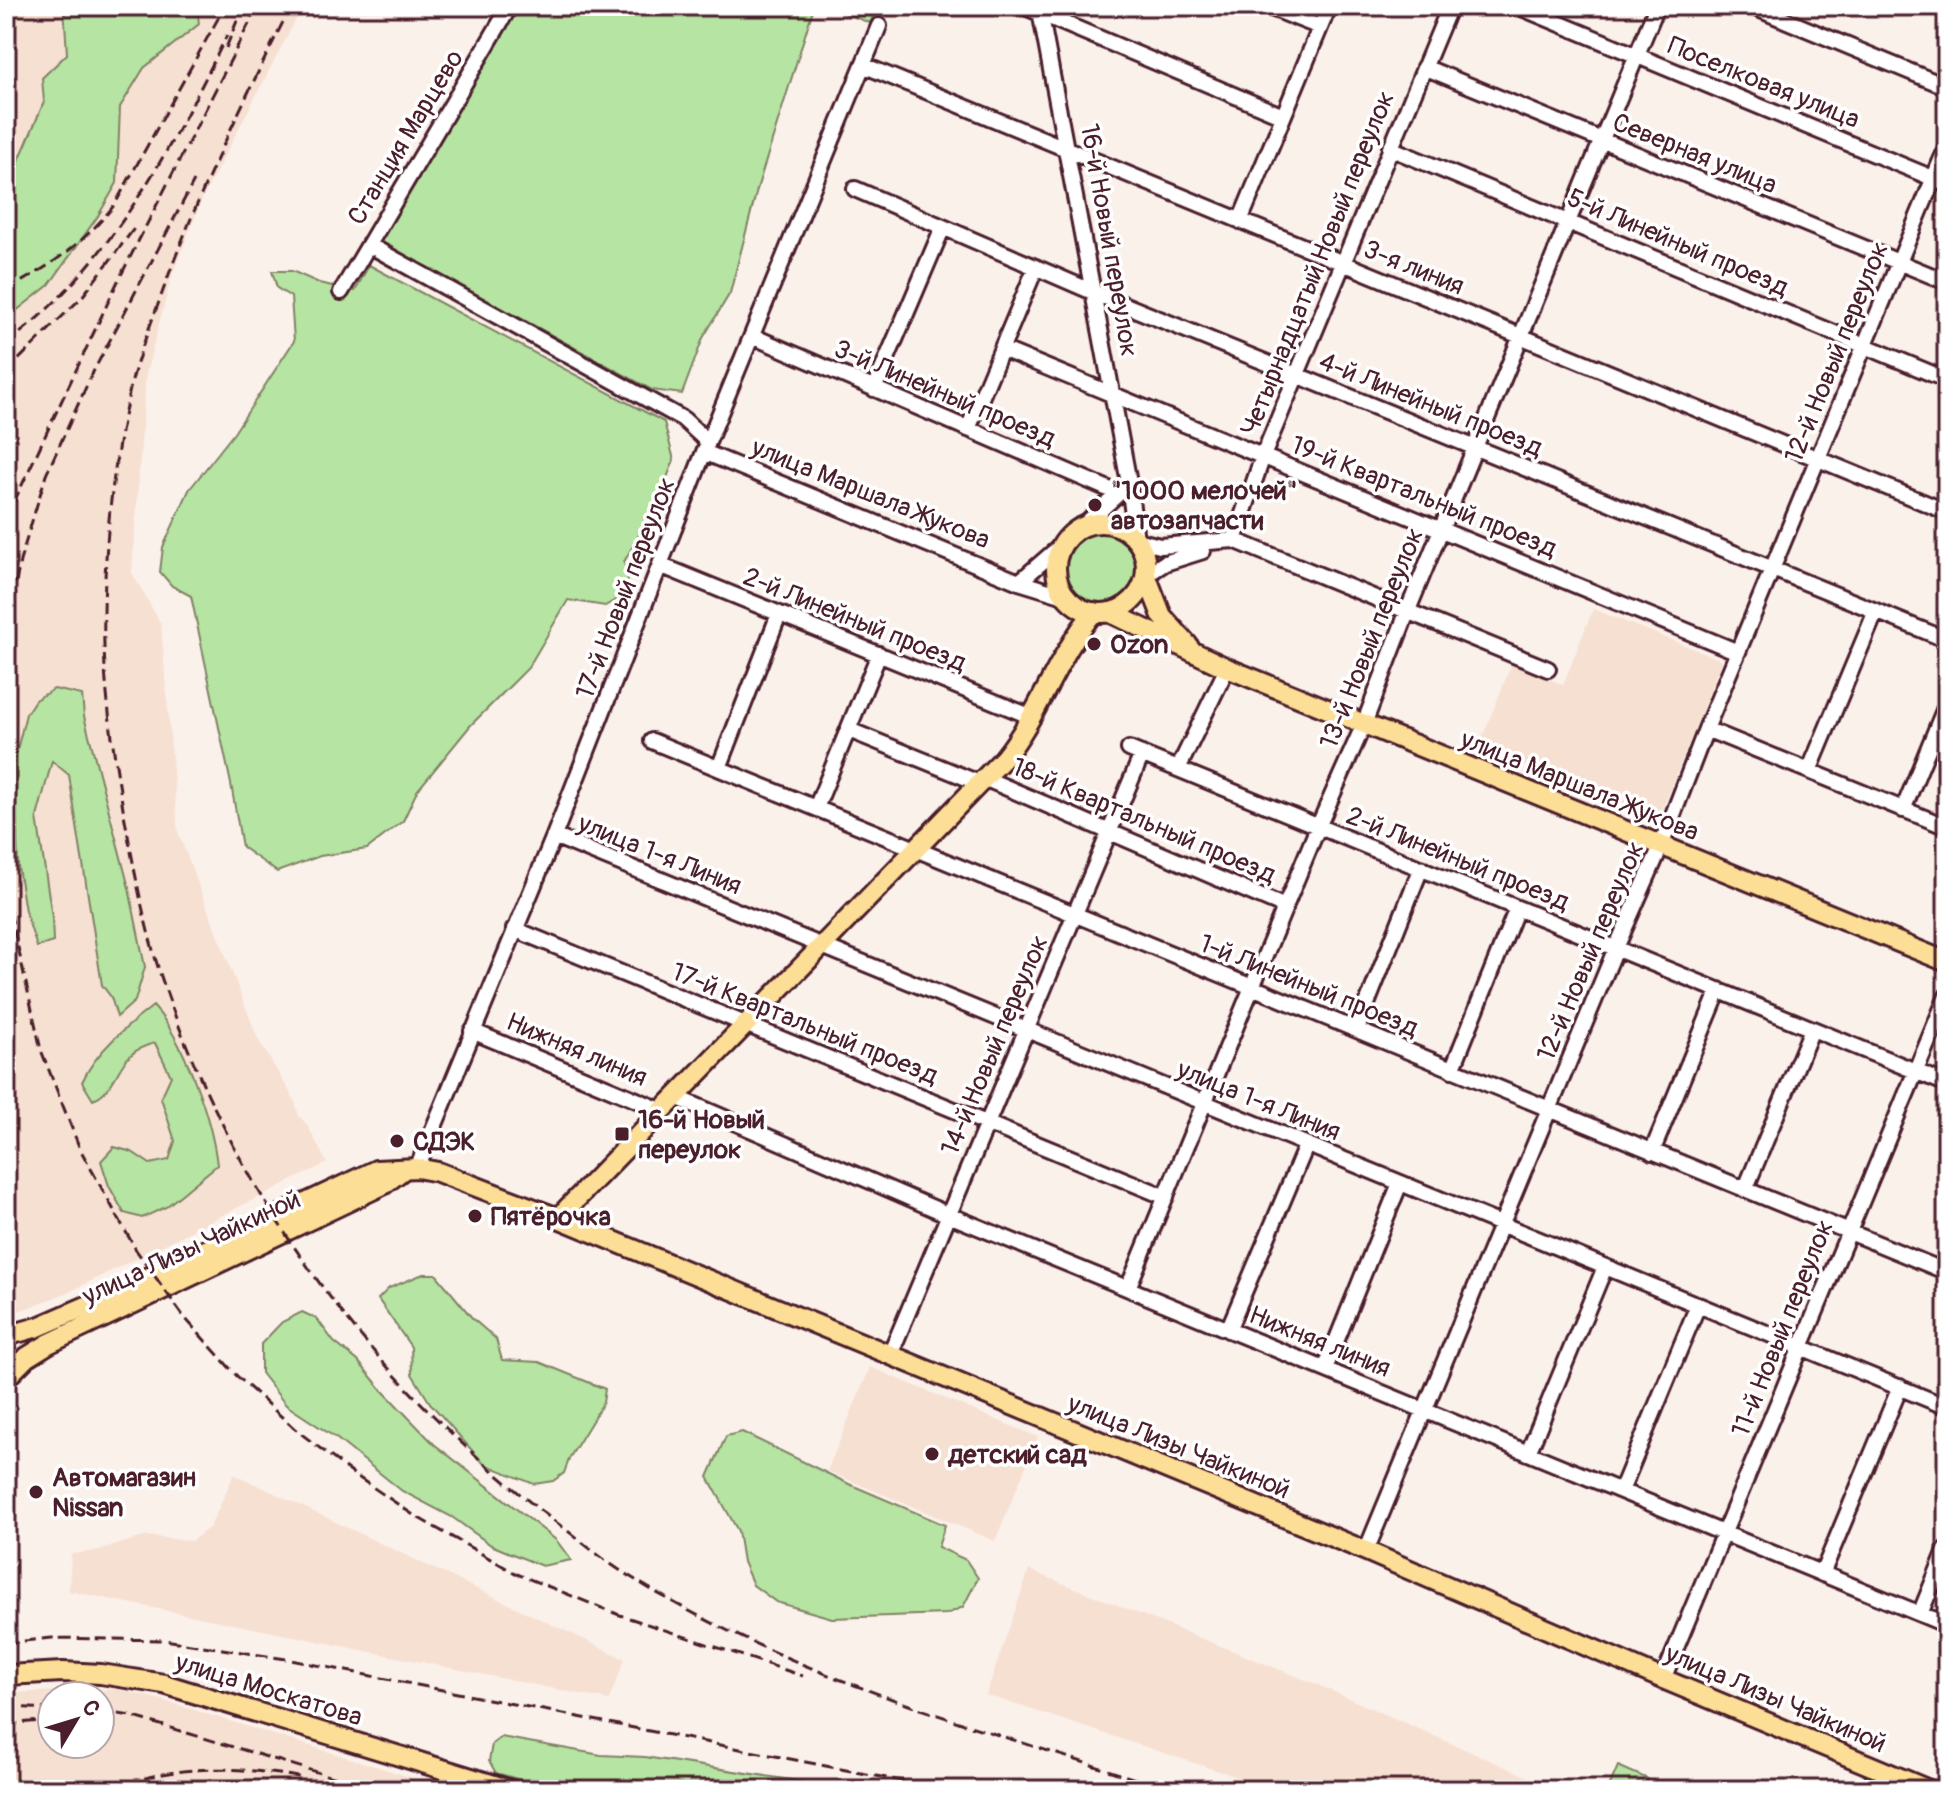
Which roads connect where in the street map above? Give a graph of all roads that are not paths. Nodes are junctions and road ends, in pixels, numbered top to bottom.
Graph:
1 (510, 6) edge
2 (1023, 6) edge
3 (1266, 6) edge
4 (1329, 6) edge
5 (1450, 6) edge
6 (1517, 6) edge
7 (1657, 6) edge
8 (1751, 6) edge
9 (1039, 10) edge
10 (879, 26) dead end
11 (1320, 27) junction
12 (1636, 55) junction
13 (863, 65) junction
14 (1424, 67) junction
15 (1947, 87) edge
16 (1283, 116) junction
17 (1601, 140) junction
18 (1947, 146) edge
19 (1390, 148) junction
20 (1067, 150) junction
21 (1940, 181) edge
22 (855, 189) dead end
23 (1240, 221) junction
24 (1568, 222) junction
25 (943, 227) junction
26 (369, 245) junction
27 (1343, 263) junction
28 (1899, 263) junction
29 (1036, 267) junction
30 (1947, 282) edge
31 (341, 292) dead end
32 (1093, 292) junction
33 (752, 336) junction
34 (1520, 337) junction
35 (1865, 346) junction
36 (1002, 349) junction
37 (1297, 375) junction
38 (1947, 380) edge
39 (874, 389) junction
40 (1112, 394) junction
41 (968, 429) junction
42 (706, 447) junction
43 (1475, 448) junction
44 (1263, 456) junction
45 (1818, 459) junction
46 (1129, 483) junction
47 (1113, 498) junction
48 (1947, 512) edge
49 (1082, 527) junction
50 (1441, 529) junction
51 (1136, 540) junction
52 (1234, 540) junction
53 (1064, 543) junction
54 (660, 565) junction
55 (1772, 569) junction
56 (1146, 575) junction
57 (1019, 582) junction
58 (1069, 598) junction
59 (1408, 610) junction
60 (1876, 611) junction
61 (1102, 612) junction
62 (779, 614) junction
63 (1077, 632) junction
64 (1947, 640) edge
65 (1738, 652) junction
66 (1195, 653) junction
67 (879, 654) junction
68 (1227, 668) junction
69 (1548, 669) dead end
70 (1947, 703) edge
71 (1032, 717) junction
72 (1364, 724) junction
73 (1706, 729) junction
74 (849, 730) junction
75 (652, 741) dead end
76 (1135, 751) joint
77 (719, 768) junction
78 (1178, 769) junction
79 (1809, 771) junction
80 (982, 781) junction
81 (816, 808) junction
82 (1903, 810) junction
83 (1318, 827) junction
84 (1947, 827) edge
85 (1110, 831) junction
86 (554, 836) junction
87 (1661, 846) junction
88 (918, 849) junction
89 (1421, 868) junction
90 (1285, 907) junction
91 (1517, 908) junction
92 (1074, 915) junction
93 (514, 929) junction
94 (823, 947) junction
95 (1616, 948) junction
96 (1947, 962) edge
97 (1252, 987) junction
98 (1719, 990) junction
99 (1947, 996) edge
100 (748, 1025) junction
101 (1357, 1029) junction
102 (1812, 1029) junction
103 (1026, 1030) junction
104 (472, 1031) junction
105 (1452, 1070) junction
106 (1914, 1070) junction
107 (1947, 1084) edge
108 (676, 1097) junction
109 (1204, 1103) junction
110 (1549, 1109) junction
111 (663, 1111) junction
112 (987, 1123) junction
113 (1306, 1146) junction
114 (1652, 1152) junction
115 (410, 1169) junction
116 (1400, 1183) junction
117 (1745, 1190) junction
118 (1166, 1197) junction
119 (949, 1215) junction
120 (558, 1218) junction
121 (1502, 1225) junction
122 (1848, 1231) junction
123 (1605, 1267) junction
124 (1947, 1272) edge
125 (1128, 1288) junction
126 (1698, 1305) junction
127 (1228, 1330) junction
128 (6, 1336) edge
129 (1800, 1347) junction
130 (890, 1355) junction
131 (1325, 1369) junction
132 (6, 1378) edge
133 (1900, 1387) junction
134 (1947, 1407) edge
135 (1425, 1410) junction
136 (1528, 1453) junction
137 (1621, 1491) junction
138 (1723, 1533) junction
139 (1947, 1548) edge
140 (1366, 1551) junction
141 (1822, 1574) junction
142 (1920, 1614) junction
143 (1947, 1625) edge
144 (6, 1675) edge
145 (1663, 1679) junction
146 (511, 1790) edge
147 (1929, 1790) edge

1 - 26 street, Станция Марцево
2 - 9 street
3 - 11 street
4 - 11 street
5 - 14 street, Четырнадцатый Новый переулок
6 - 12 street, Поселковая улица
7 - 12 street, 13-й Новый переулок
8 - 15 street
9 - 16 street
9 - 20 street, 16-й Новый переулок
10 - 13 street, 17-й Новый переулок
11 - 16 street
12 - 17 street, 13-й Новый переулок
12 - 21 street, Поселковая улица
13 - 20 street, 3-я линия
13 - 33 street, 17-й Новый переулок
14 - 17 street, Северная улица
14 - 19 street, Четырнадцатый Новый переулок
16 - 23 street
17 - 24 street, 13-й Новый переулок
17 - 28 street, Северная улица
18 - 21 street, 12-й Новый переулок
19 - 24 street, 5-й Линейный проезд
19 - 27 street, Четырнадцатый Новый переулок
20 - 23 street, 3-я линия
20 - 32 street, 16-й Новый переулок
21 - 28 street, 12-й Новый переулок
22 - 25 street, 4-й Линейный проезд
23 - 27 street, 3-я линия
24 - 34 street, 13-й Новый переулок
24 - 35 street, 5-й Линейный проезд
25 - 29 street, 4-й Линейный проезд
25 - 39 street
26 - 31 street, Станция Марцево
26 - 42 street, улица Маршала Жукова
27 - 34 street, 3-я линия
27 - 37 street, Четырнадцатый Новый переулок
28 - 30 street, Северная улица
28 - 35 street, 12-й Новый переулок
29 - 32 street, 4-й Линейный проезд
29 - 36 street
32 - 37 street, 4-й Линейный проезд
32 - 40 street, 16-й Новый переулок
33 - 39 street, 3-й Линейный проезд
33 - 42 street, 17-й Новый переулок
34 - 43 street, 13-й Новый переулок
34 - 45 street, 3-я линия
35 - 38 street, 5-й Линейный проезд
35 - 45 street, 12-й Новый переулок
36 - 40 street, 19-й Квартальный проезд
36 - 41 street
37 - 43 street, 4-й Линейный проезд
37 - 44 street, Четырнадцатый Новый переулок
39 - 41 street, 3-й Линейный проезд
40 - 44 street, 19-й Квартальный проезд
40 - 46 street, 16-й Новый переулок
41 - 47 street, 3-й Линейный проезд
42 - 54 street, 17-й Новый переулок
42 - 57 street, улица Маршала Жукова
43 - 50 street, 13-й Новый переулок
43 - 55 street, 4-й Линейный проезд
44 - 50 street, 19-й Квартальный проезд
44 - 52 street, Четырнадцатый Новый переулок
45 - 48 street, 3-я линия
45 - 55 street, 12-й Новый переулок
46 - 47 street
46 - 51 street, 16-й Новый переулок
47 - 49 street
49 - 51 main road
49 - 53 main road
50 - 59 street, 13-й Новый переулок
50 - 65 street, 19-й Квартальный проезд
51 - 52 street
51 - 56 main road
52 - 56 street
52 - 59 street
53 - 57 street
53 - 58 main road
54 - 62 street, 2-й Линейный проезд
54 - 86 street, 17-й Новый переулок
55 - 60 street, 4-й Линейный проезд
55 - 65 street, 12-й Новый переулок
56 - 61 main road
56 - 66 main road, улица Маршала Жукова
57 - 58 street, улица Маршала Жукова
58 - 61 main road
58 - 63 main road
59 - 69 street
59 - 72 street, 13-й Новый переулок
60 - 64 street, 4-й Линейный проезд
60 - 79 street
61 - 63 main road
61 - 66 main road, улица Маршала Жукова
62 - 67 street, 2-й Линейный проезд
62 - 77 street
63 - 71 main road
65 - 73 street, 12-й Новый переулок
66 - 68 main road, улица Маршала Жукова
67 - 71 street, 2-й Линейный проезд
67 - 74 street
68 - 72 main road, улица Маршала Жукова
68 - 78 street
70 - 82 street
71 - 80 main road
72 - 83 street, 13-й Новый переулок
72 - 87 main road, улица Маршала Жукова
73 - 79 street
73 - 87 street, 12-й Новый переулок
74 - 80 street, 18-й Квартальный проезд
74 - 81 street
75 - 77 street, 1-й Линейный проезд
76 - 78 street, 2-й Линейный проезд
76 - 85 street, 14-й Новый переулок
77 - 81 street, 1-й Линейный проезд
78 - 83 street, 2-й Линейный проезд
79 - 82 street
80 - 85 street, 18-й Квартальный проезд
80 - 88 main road
81 - 88 street, 1-й Линейный проезд
82 - 84 street
83 - 89 street, 2-й Линейный проезд
83 - 90 street, 13-й Новый переулок
85 - 90 street, 18-й Квартальный проезд
85 - 92 street, 14-й Новый переулок
86 - 93 street, 17-й Новый переулок
86 - 94 street, улица 1-я Линия
87 - 95 street, 12-й Новый переулок
87 - 96 main road, улица Маршала Жукова
88 - 92 street, 1-й Линейный проезд
88 - 94 main road
89 - 91 street, 2-й Линейный проезд
89 - 101 street
90 - 97 street, 13-й Новый переулок
91 - 95 street, 2-й Линейный проезд
91 - 105 street
92 - 97 street, 1-й Линейный проезд
92 - 103 street, 14-й Новый переулок
93 - 100 street, 17-й Квартальный проезд
93 - 104 street, 17-й Новый переулок
94 - 100 main road
94 - 103 street, улица 1-я Линия
95 - 98 street, 2-й Линейный проезд
95 - 110 street, 12-й Новый переулок
97 - 101 street, 1-й Линейный проезд
97 - 109 street, 13-й Новый переулок
98 - 102 street, 2-й Линейный проезд
98 - 114 street
99 - 106 street, 11-й Новый переулок
100 - 108 main road
100 - 112 street, 17-й Квартальный проезд
101 - 105 street, 1-й Линейный проезд
102 - 106 street, 2-й Линейный проезд
102 - 117 street
103 - 109 street, улица 1-я Линия
103 - 112 street, 14-й Новый переулок
104 - 111 street, Нижняя линия
104 - 115 street, 17-й Новый переулок
105 - 110 street, 1-й Линейный проезд
106 - 107 street, 2-й Линейный проезд
106 - 122 street, 11-й Новый переулок
108 - 111 main road
108 - 119 street, Нижняя линия
109 - 113 street, улица 1-я Линия
109 - 118 street, 13-й Новый переулок
110 - 114 street, 1-й Линейный проезд
110 - 121 street, 12-й Новый переулок
111 - 120 main road
112 - 118 street, 17-й Квартальный проезд
112 - 119 street, 14-й Новый переулок
113 - 116 street, улица 1-я Линия
113 - 127 street
114 - 117 street, 1-й Линейный проезд
115 - 120 main road, улица Лизы Чайкиной
115 - 128 main road, улица Лизы Чайкиной
115 - 132 main road, улица Лизы Чайкиной
116 - 121 street, улица 1-я Линия
116 - 131 street
117 - 122 street, 1-й Линейный проезд
118 - 125 street, 13-й Новый переулок
119 - 125 street, Нижняя линия
119 - 130 street, 14-й Новый переулок
120 - 130 main road, улица Лизы Чайкиной
121 - 123 street, улица 1-я Линия
121 - 135 street, 12-й Новый переулок
122 - 124 street, 1-й Линейный проезд
122 - 129 street, 11-й Новый переулок
123 - 126 street, улица 1-я Линия
123 - 136 street
125 - 127 street, Нижняя линия
126 - 129 street, улица 1-я Линия
126 - 137 street
127 - 131 street, Нижняя линия
129 - 133 street, улица 1-я Линия
129 - 138 street, 11-й Новый переулок
130 - 140 main road, улица Лизы Чайкиной
131 - 135 street, Нижняя линия
133 - 134 street, улица 1-я Линия
133 - 141 street
135 - 136 street, Нижняя линия
135 - 140 street, 12-й Новый переулок
136 - 137 street, Нижняя линия
137 - 138 street, Нижняя линия
138 - 141 street, Нижняя линия
138 - 145 street, 11-й Новый переулок
139 - 142 street
140 - 145 main road, улица Лизы Чайкиной
141 - 142 street, Нижняя линия
142 - 143 street, Нижняя линия
144 - 146 main road, улица Москатова
145 - 147 main road, улица Лизы Чайкиной

